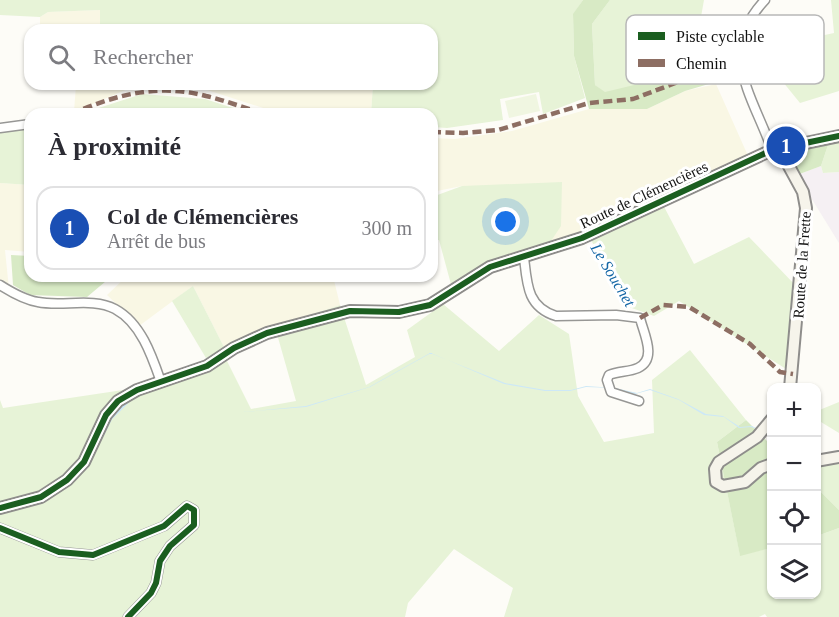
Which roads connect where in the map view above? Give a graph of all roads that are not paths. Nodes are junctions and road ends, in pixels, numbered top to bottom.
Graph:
1 (765, 0) edge
2 (755, 15) edge
3 (746, 84) edge
4 (24, 125) edge
5 (0, 128) edge
6 (839, 136) edge
7 (775, 149) junction
8 (524, 257) junction
9 (0, 285) edge
10 (161, 382) junction
11 (790, 383) edge
12 (639, 402) dead end
13 (767, 425) edge
14 (839, 457) edge
15 (821, 460) edge
16 (767, 466) edge
17 (0, 507) edge
18 (0, 528) edge
19 (128, 617) edge

1 - 2 street
3 - 7 street
4 - 5 street
6 - 7 street, Route de Clémencières
7 - 8 street, Route de Clémencières
7 - 11 street, Route de la Frette
8 - 10 street, Route de Clémencières
8 - 12 street
9 - 10 street
10 - 17 street, Route de Clémencières
13 - 16 street
14 - 15 street
18 - 19 street

